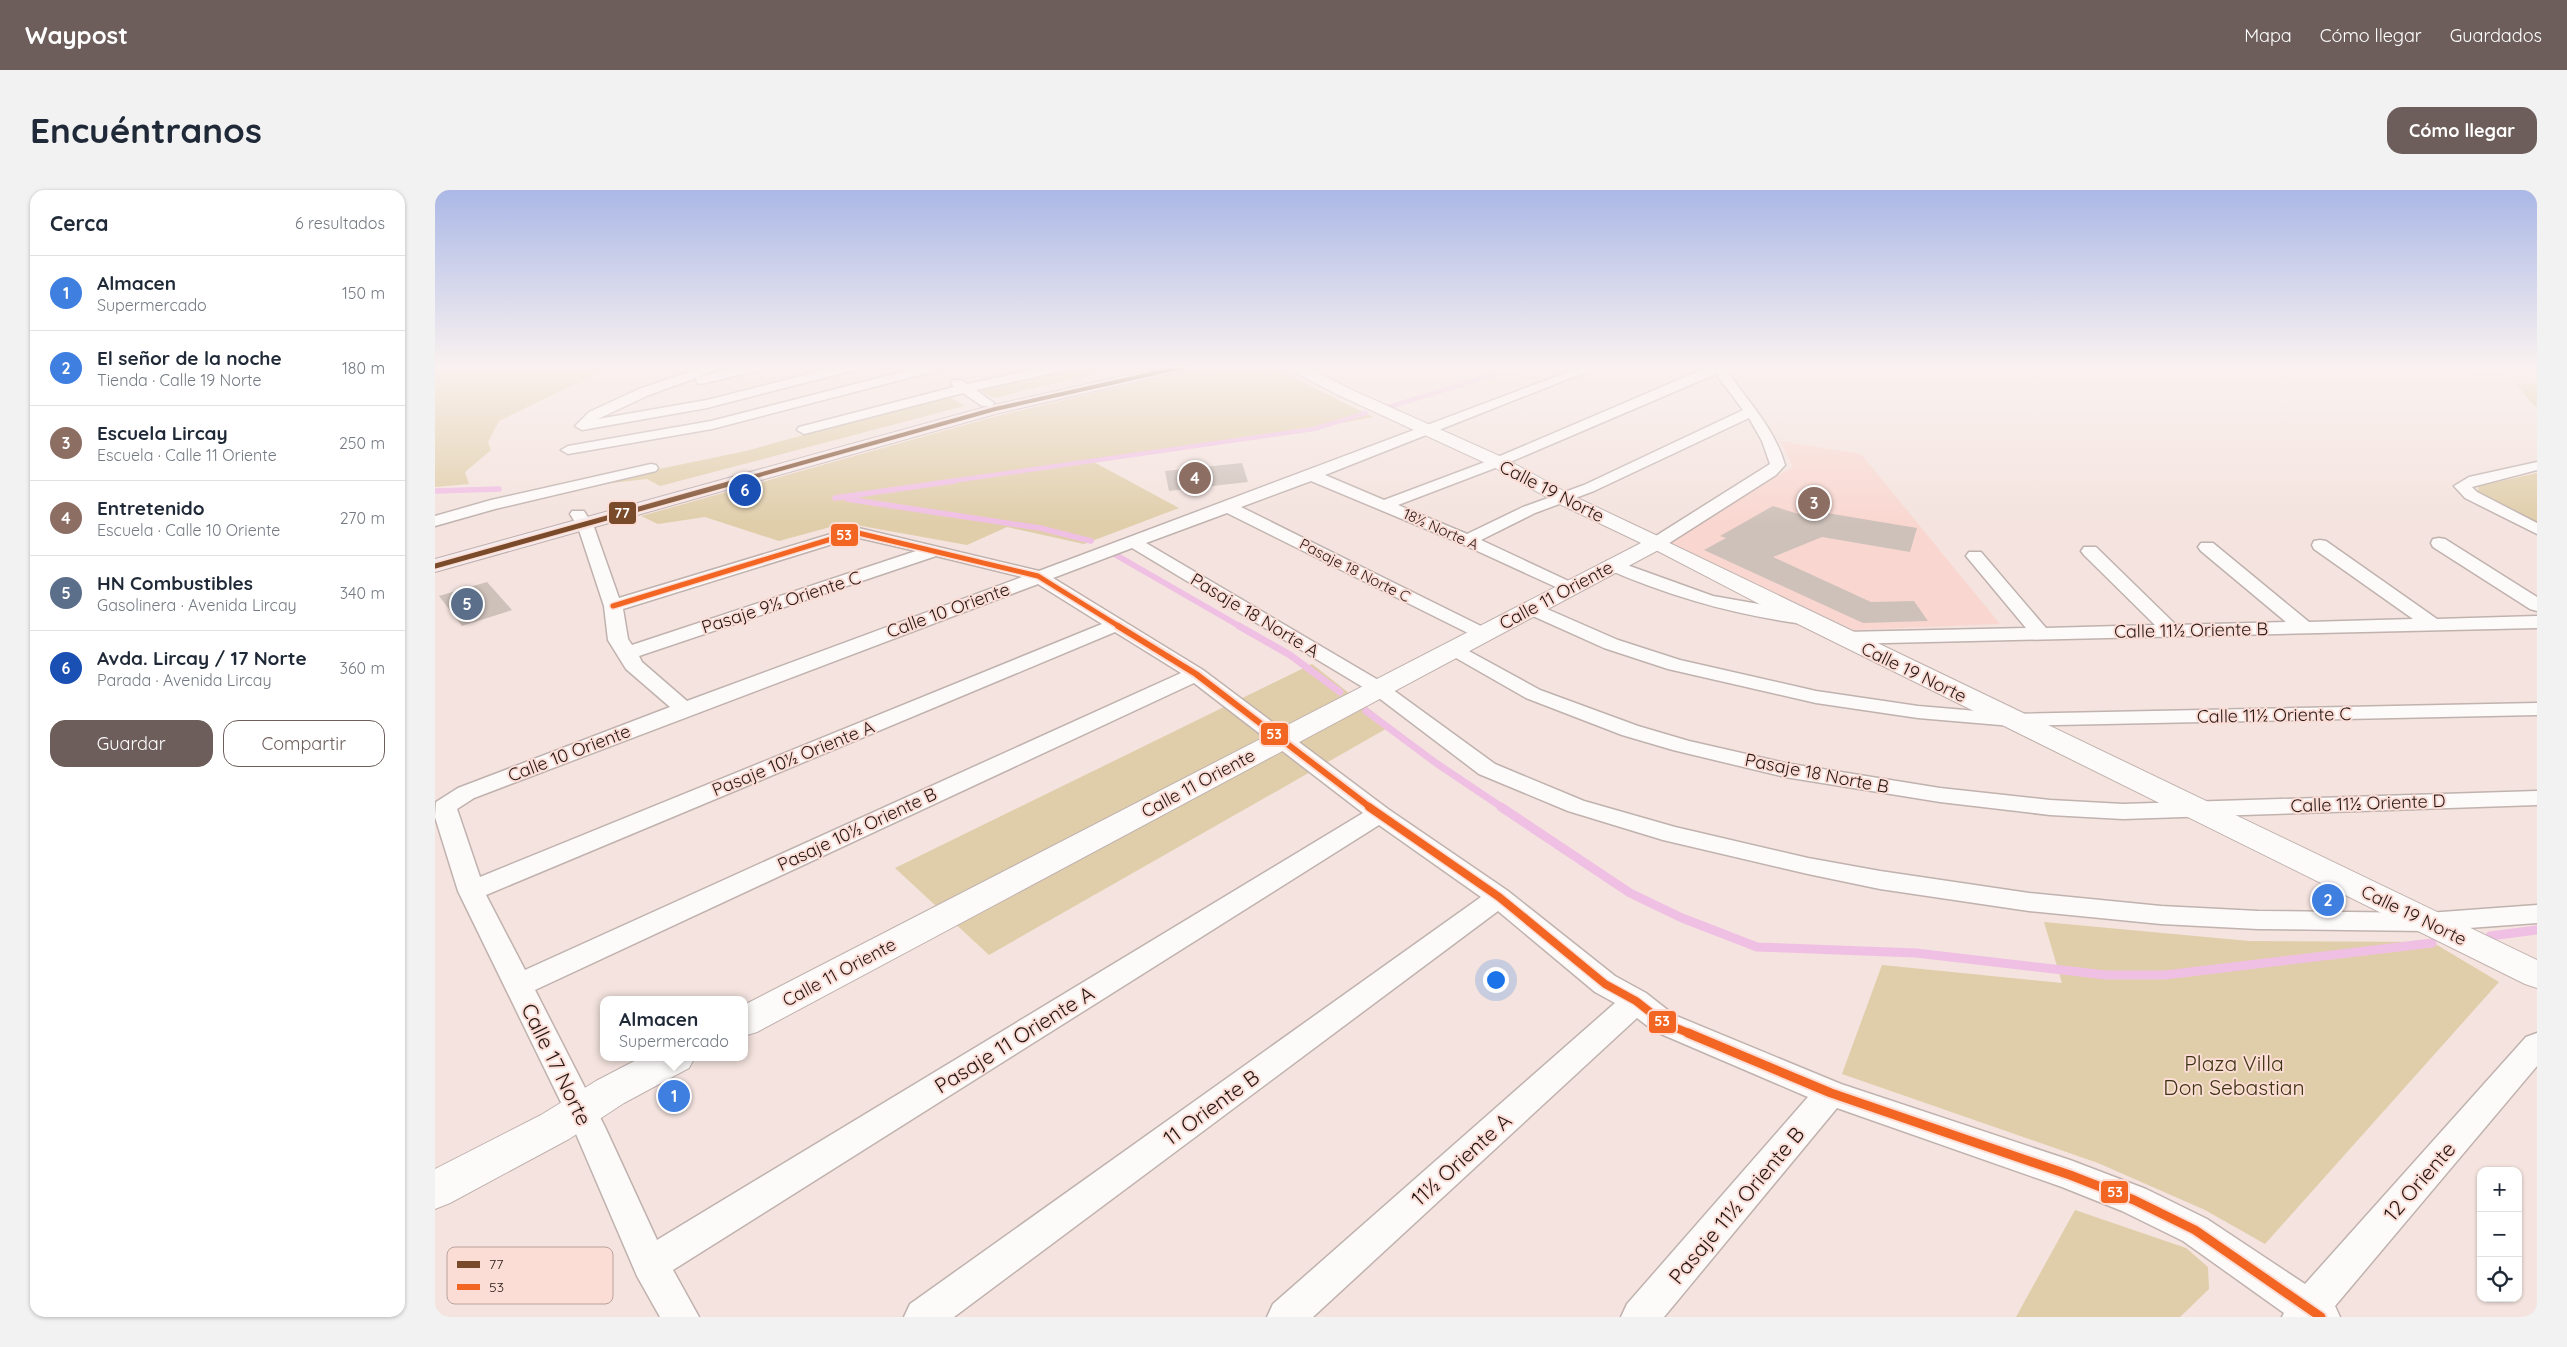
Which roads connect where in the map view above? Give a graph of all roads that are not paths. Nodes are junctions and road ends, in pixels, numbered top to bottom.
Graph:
1 (590, 419) edge
2 (624, 419) edge
3 (736, 419) edge
4 (848, 419) edge
5 (932, 419) edge
6 (959, 419) edge
7 (1401, 419) edge
8 (1463, 419) edge
9 (1599, 419) edge
10 (1736, 419) edge
11 (1755, 419) edge
12 (582, 426) junction
13 (804, 430) dead end
14 (1429, 432) junction
15 (1498, 462) junction
16 (2537, 466) edge
17 (651, 468) dead end
18 (1311, 475) junction
19 (1561, 498) junction
20 (1385, 505) junction
21 (1228, 507) junction
22 (581, 519) junction
23 (435, 521) edge
24 (2537, 529) edge
25 (1468, 540) junction
26 (1133, 542) junction
27 (1657, 543) junction
28 (2439, 543) dead end
29 (2321, 545) dead end
30 (2207, 547) dead end
31 (934, 551) junction
32 (2090, 551) dead end
33 (435, 556) edge
34 (1975, 556) dead end
35 (1613, 565) junction
36 (435, 566) edge
37 (1037, 576) junction
38 (1569, 588) junction
39 (2537, 605) edge
40 (613, 606) junction
41 (1531, 608) junction
42 (1804, 618) junction
43 (2537, 622) edge
44 (2432, 624) junction
45 (1115, 625) junction
46 (2304, 627) junction
47 (2171, 630) junction
48 (1482, 634) junction
49 (2041, 634) junction
50 (1845, 638) junction
51 (1456, 650) junction
52 (628, 653) junction
53 (1196, 674) junction
54 (1378, 688) junction
55 (683, 708) junction
56 (2537, 709) edge
57 (2012, 720) junction
58 (1281, 739) junction
59 (2537, 798) edge
60 (444, 807) joint
61 (2199, 812) junction
62 (1379, 814) junction
63 (471, 891) junction
64 (1499, 896) junction
65 (2537, 914) edge
66 (2427, 922) junction
67 (2537, 975) edge
68 (518, 985) junction
69 (1636, 1002) junction
70 (748, 1020) edge
71 (2537, 1045) edge
72 (669, 1061) edge
73 (1831, 1093) junction
74 (579, 1111) junction
75 (435, 1190) edge
76 (650, 1264) junction
77 (2310, 1314) edge
78 (681, 1317) edge
79 (923, 1317) edge
80 (1286, 1317) edge
81 (1640, 1317) edge

1 - 12 street
2 - 12 street
3 - 12 street
4 - 13 street
5 - 22 main road
6 - 22 main road
7 - 14 main road, Calle 19 Norte
8 - 14 street, Calle 10 Oriente
9 - 15 street
10 - 19 street
11 - 27 street, Calle 11 Oriente
14 - 15 main road, Calle 19 Norte
14 - 18 street, Calle 10 Oriente
15 - 19 main road, Calle 19 Norte
15 - 20 street
16 - 24 street
17 - 23 street
18 - 20 street, 18½ Norte A
18 - 21 street, Calle 10 Oriente
19 - 25 street
19 - 27 main road, Calle 19 Norte
20 - 25 street, 18½ Norte A
21 - 26 street, Calle 10 Oriente
21 - 48 street, Pasaje 18 Norte C
22 - 33 main road
22 - 36 main road
22 - 40 street
25 - 38 street, 18½ Norte A
26 - 37 street, Calle 10 Oriente
26 - 54 street, Pasaje 18 Norte A
27 - 35 main road, Calle 11 Oriente
27 - 42 main road, Calle 19 Norte
28 - 39 street
29 - 44 street
30 - 46 street
31 - 37 street
31 - 40 street
31 - 52 street, Pasaje 9½ Oriente C
32 - 47 street
34 - 49 street
35 - 38 main road, Calle 11 Oriente
35 - 42 street
37 - 45 street
37 - 55 street, Calle 10 Oriente
38 - 41 main road, Calle 11 Oriente
40 - 52 street
41 - 48 main road, Calle 11 Oriente
41 - 57 street, Calle 11½ Oriente C
42 - 50 main road, Calle 19 Norte
43 - 44 street, Calle 11½ Oriente B
44 - 46 street, Calle 11½ Oriente B
45 - 53 street
45 - 63 street, Pasaje 10½ Oriente A
46 - 47 street, Calle 11½ Oriente B
47 - 49 street, Calle 11½ Oriente B
48 - 51 main road, Calle 11 Oriente
49 - 50 street, Calle 11½ Oriente B
50 - 57 main road, Calle 19 Norte
51 - 54 main road, Calle 11 Oriente
51 - 61 street, Pasaje 18 Norte B
52 - 55 street
53 - 58 street
53 - 68 street, Pasaje 10½ Oriente B
54 - 58 main road, Calle 11 Oriente
54 - 66 street, Pasaje 18 Norte A
55 - 60 street, Calle 10 Oriente
56 - 57 street, Calle 11½ Oriente C
57 - 61 main road, Calle 19 Norte
58 - 62 street
58 - 70 main road, Calle 11 Oriente
59 - 61 street, Calle 11½ Oriente D
60 - 63 street, Calle 17 Norte
61 - 66 main road, Calle 19 Norte
62 - 64 street
62 - 76 street, Pasaje 11 Oriente A
63 - 68 street, Calle 17 Norte
64 - 69 street
64 - 79 street, 11 Oriente B
65 - 66 street, Pasaje 18 Norte A
66 - 67 main road, Calle 19 Norte
68 - 74 street, Calle 17 Norte
69 - 73 street
69 - 80 street, 11½ Oriente A
71 - 77 street, 12 Oriente
72 - 74 main road
73 - 77 street
73 - 81 street, Pasaje 11½ Oriente B
74 - 75 main road
74 - 76 street, Calle 17 Norte
76 - 78 street, Calle 17 Norte

